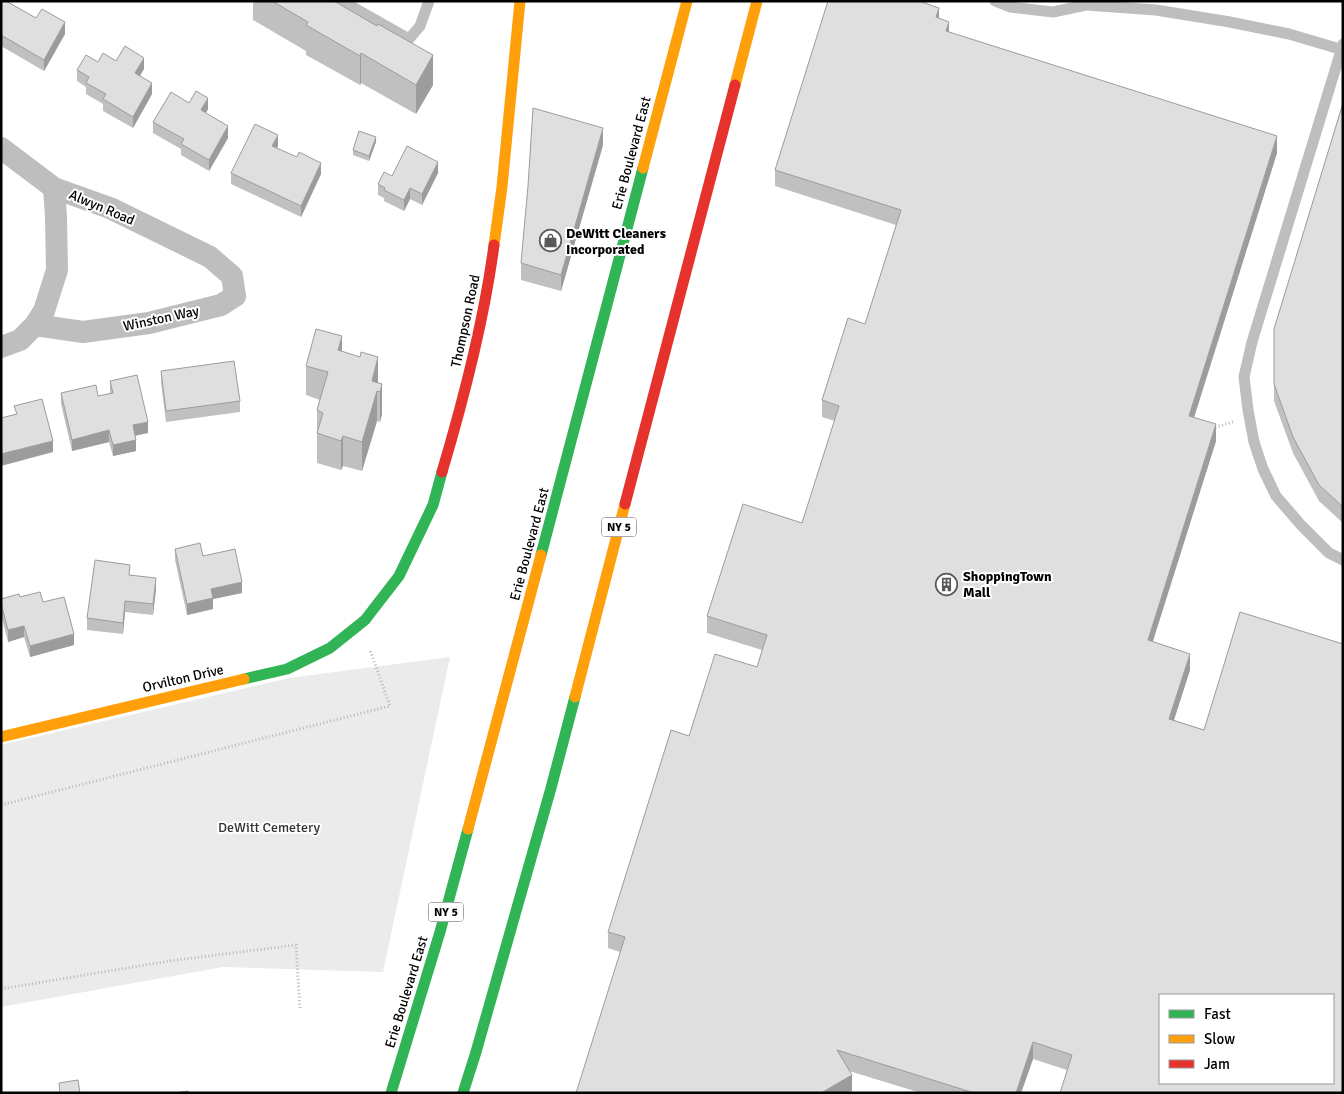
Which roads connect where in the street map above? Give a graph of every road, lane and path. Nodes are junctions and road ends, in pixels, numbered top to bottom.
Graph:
1 (342, 1) edge
2 (429, 1) edge
3 (520, 1) edge
4 (687, 1) edge
5 (757, 1) edge
6 (995, 1) edge
7 (1157, 6) edge
8 (1342, 48) edge
9 (1, 148) edge
10 (54, 188) junction
11 (210, 257) joint
12 (35, 325) junction
13 (1, 347) edge
14 (1249, 417) junction
15 (1212, 429) edge
16 (1343, 560) edge
17 (361, 623) junction
18 (1, 737) edge
19 (1, 805) edge
20 (1, 989) edge
21 (300, 1010) dead end
22 (476, 1052) junction
23 (478, 1085) dead end
24 (391, 1093) edge
25 (463, 1093) edge

1 - 2 lane
3 - 17 main road, Thompson Road
4 - 24 main road, Erie Boulevard East / NY 5
5 - 22 main road, NY 5
6 - 7 lane
7 - 8 lane
8 - 14 lane
9 - 10 street, Alwyn Road
10 - 11 street, Alwyn Road
10 - 12 street
11 - 12 street, Winston Way
12 - 13 street
14 - 15 path
14 - 16 lane
17 - 18 main road, Orvilton Drive
17 - 19 path
20 - 21 path
22 - 23 lane
22 - 25 main road, NY 5

